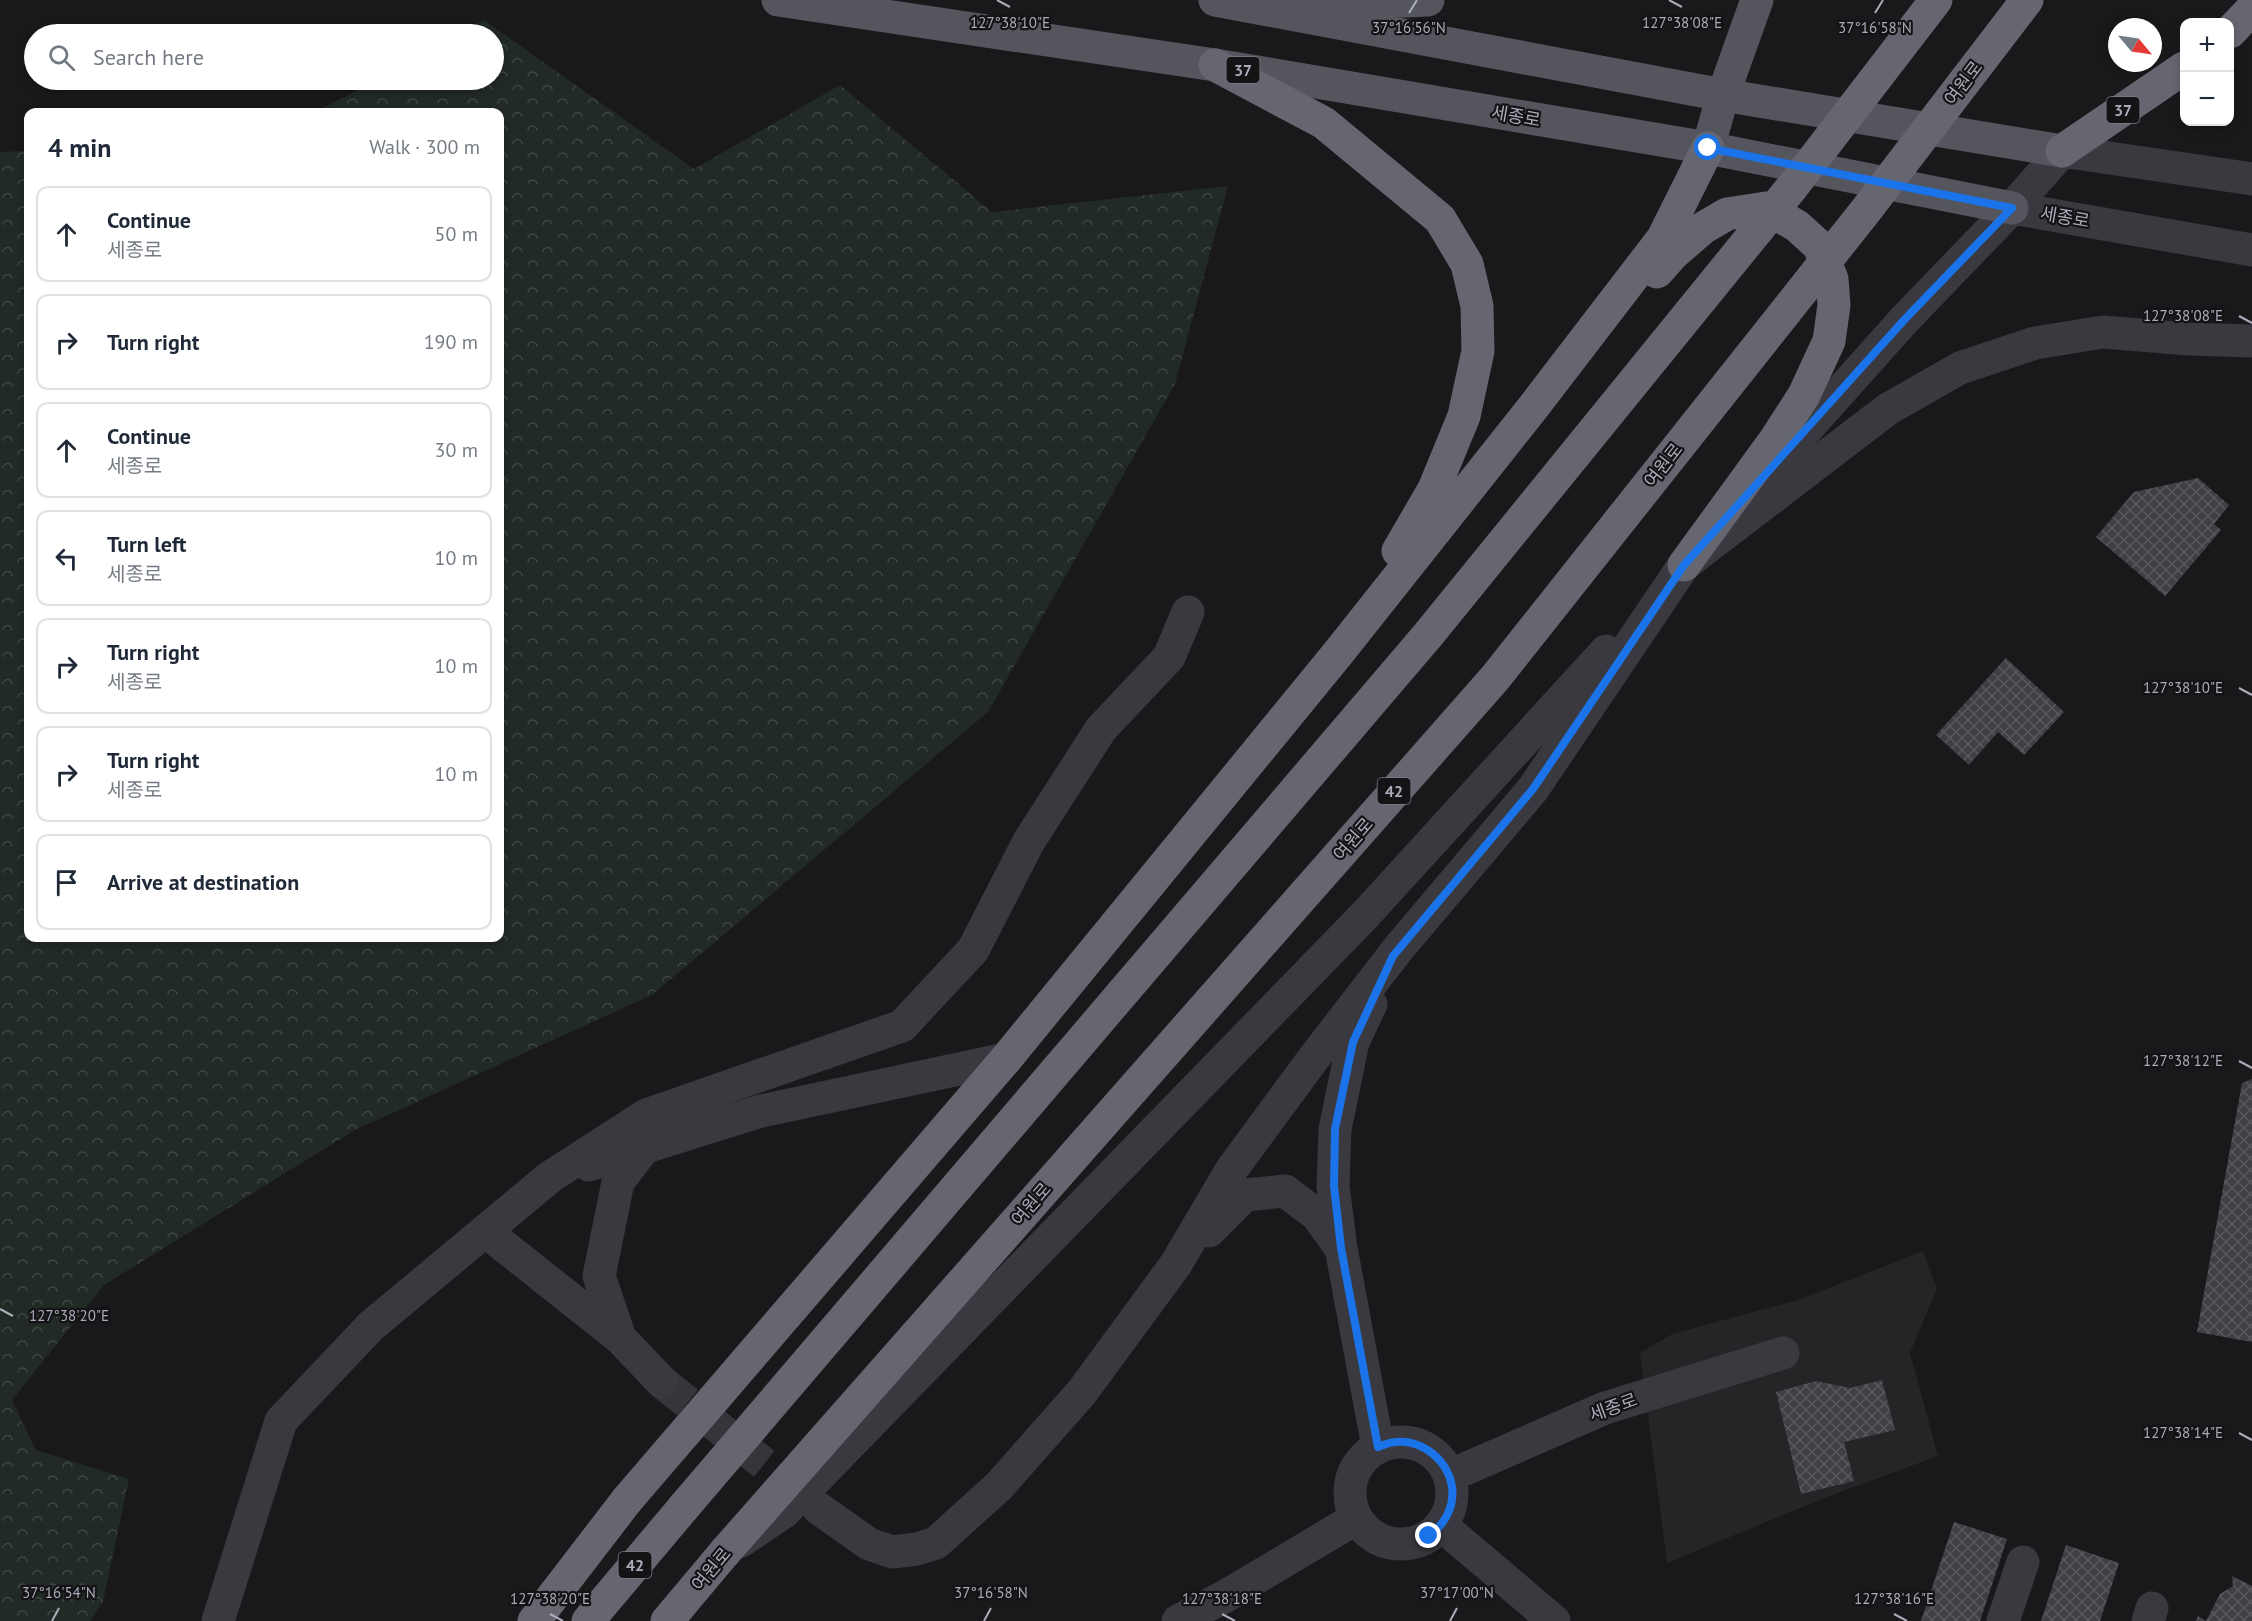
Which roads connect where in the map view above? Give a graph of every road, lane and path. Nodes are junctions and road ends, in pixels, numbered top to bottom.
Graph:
1 (778, 0) edge
2 (1215, 0) edge
3 (1428, 0) edge
4 (1757, 0) edge
5 (1936, 0) edge
6 (2027, 0) edge
7 (1254, 8) junction
8 (2252, 9) edge
9 (2234, 27) edge
10 (1215, 65) junction
11 (2180, 71) edge
12 (1723, 95) junction
13 (1708, 148) junction
14 (2062, 151) junction
15 (2252, 179) edge
16 (2012, 208) junction
17 (2252, 250) edge
18 (2252, 341) edge
19 (1532, 410) junction
20 (1684, 565) junction
21 (1188, 612) dead end
22 (1339, 652) junction
23 (1393, 956) junction
24 (1006, 1059) junction
25 (644, 1148) junction
26 (550, 1177) junction
27 (485, 1231) junction
28 (1341, 1248) junction
29 (1176, 1264) junction
30 (620, 1338) junction
31 (1783, 1353) dead end
32 (662, 1382) tunnel mouth
33 (1378, 1447) junction
34 (1449, 1476) junction
35 (818, 1508) tunnel mouth
36 (1355, 1519) junction
37 (1442, 1525) junction
38 (725, 1552) junction
39 (2023, 1562) dead end
40 (218, 1621) edge
41 (534, 1621) edge
42 (588, 1621) edge
43 (667, 1621) edge
44 (1178, 1621) edge
45 (1554, 1621) edge
46 (2004, 1621) edge

1 - 10 main road, 세종로 / 37
2 - 7 main road
3 - 7 main road
4 - 12 main road
5 - 42 highway, 42, bridge
6 - 38 highway, 여원로 / 42, bridge
7 - 12 main road
8 - 9 highway
10 - 13 main road, 세종로 / 37
10 - 22 highway
11 - 14 highway, 37
12 - 13 main road
12 - 14 main road
13 - 16 main road, 세종로 / 37
13 - 19 highway
14 - 15 street
14 - 16 street, 37
16 - 17 street, 세종로
16 - 20 street
18 - 20 street
19 - 20 highway
19 - 22 highway
20 - 23 street
20 - 38 street, bridge
21 - 26 street
22 - 24 highway
23 - 28 street
23 - 29 street
24 - 25 street
24 - 41 highway, bridge
25 - 26 street
25 - 30 street
26 - 27 street
27 - 30 street
27 - 40 street
28 - 29 street
28 - 33 street
29 - 35 street
30 - 32 street
31 - 34 street, 세종로
33 - 34 street
33 - 36 street
34 - 37 street
36 - 37 street
36 - 44 street
37 - 45 street
38 - 43 highway, 여원로 / 42
39 - 46 street

